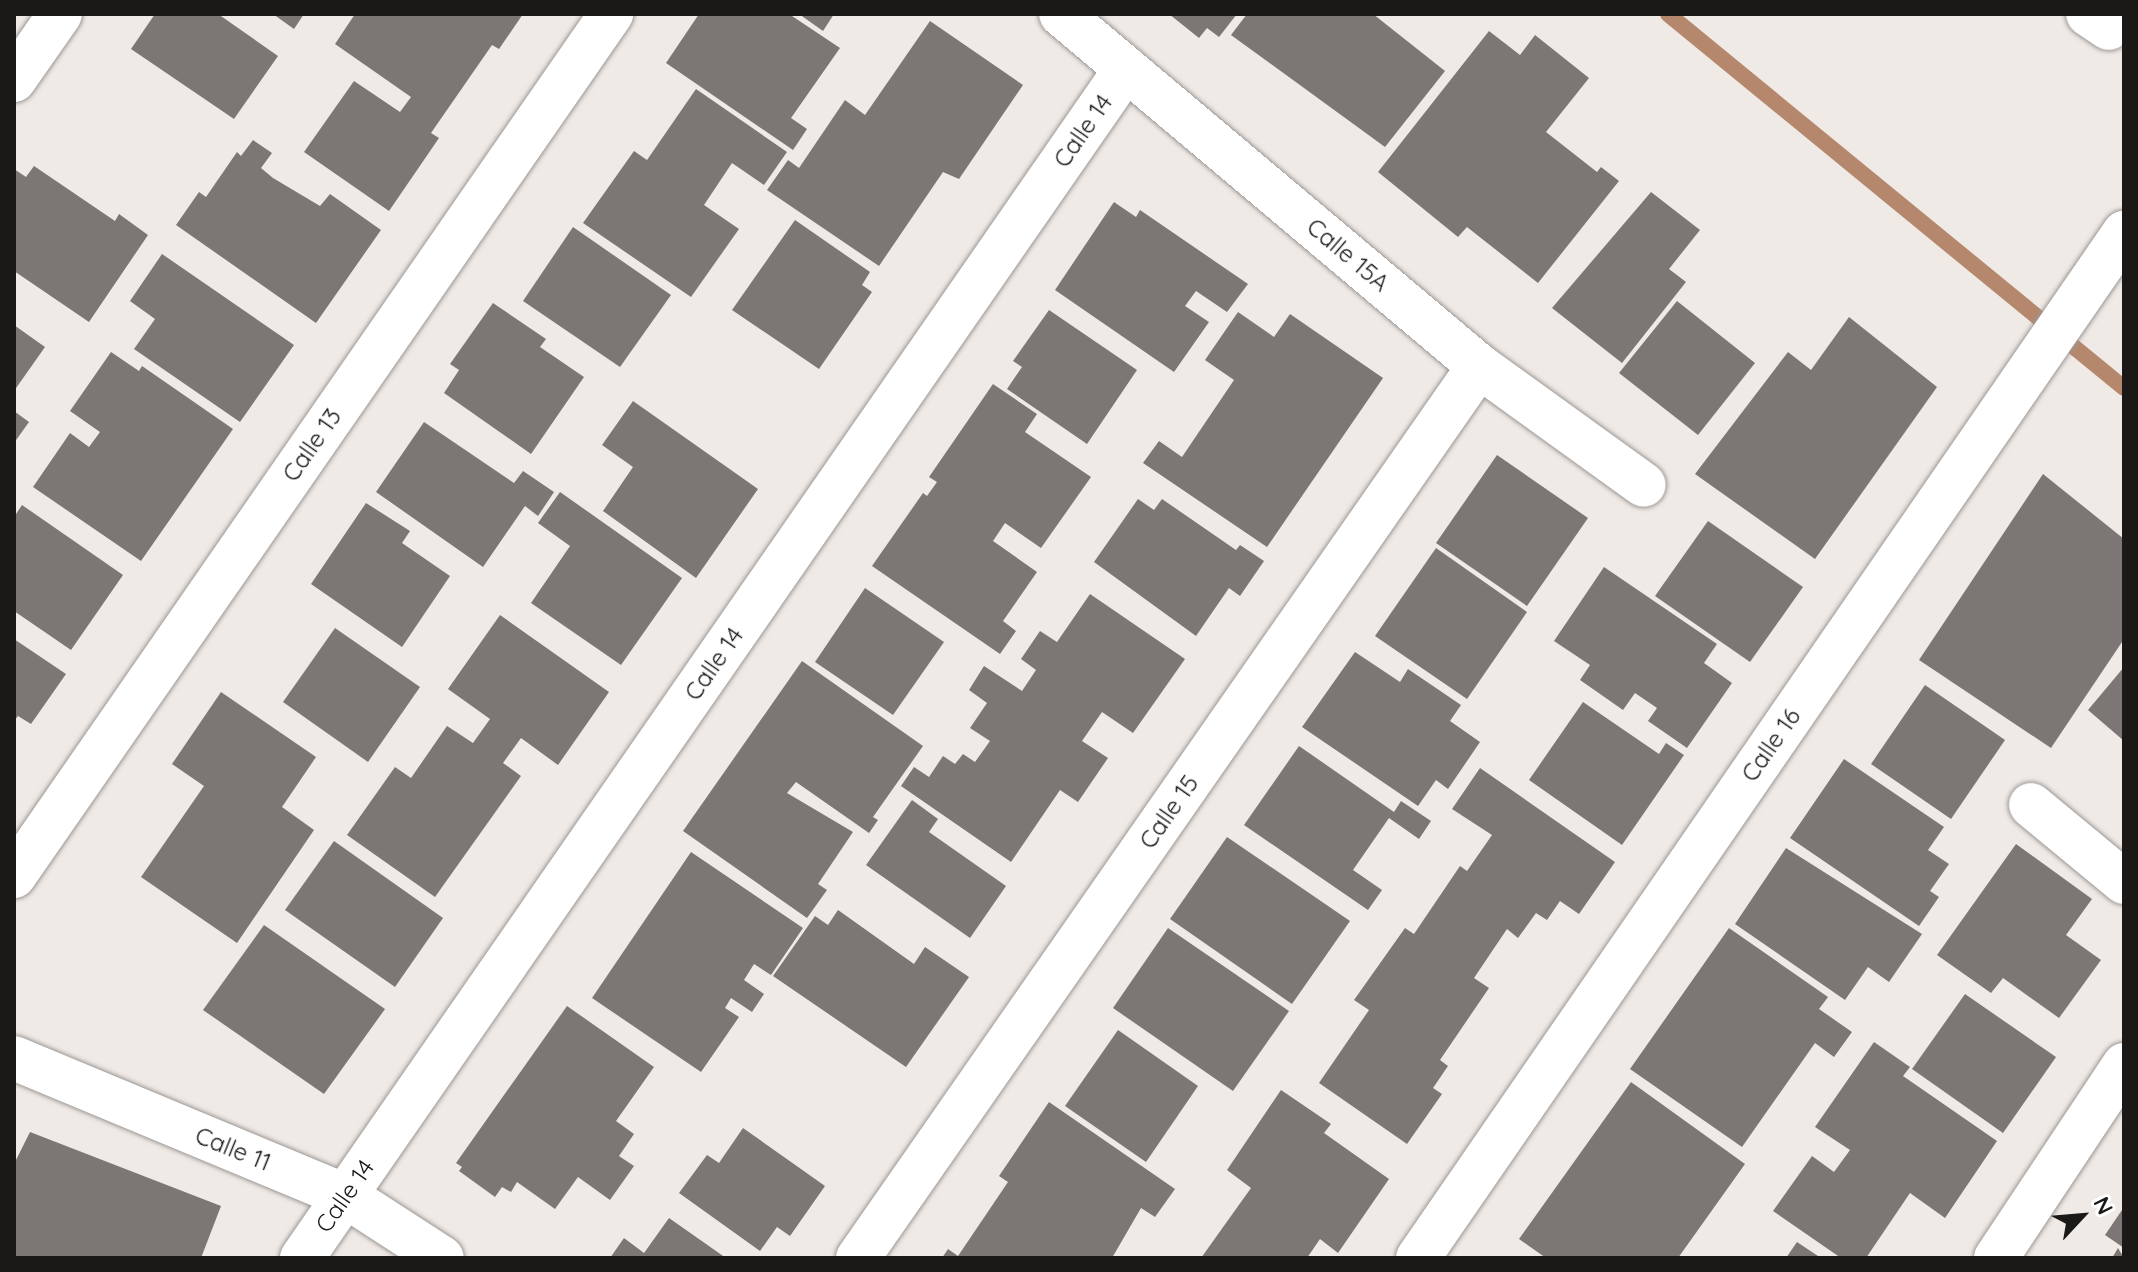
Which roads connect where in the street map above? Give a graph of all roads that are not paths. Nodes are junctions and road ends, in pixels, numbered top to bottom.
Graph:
1 (60, 14) edge
2 (611, 14) edge
3 (1061, 14) edge
4 (1126, 69) junction
5 (14, 80) edge
6 (2124, 233) edge
7 (1479, 366) junction
8 (1644, 485) dead end
9 (2031, 805) dead end
10 (14, 876) edge
11 (2124, 882) edge
12 (14, 1058) edge
13 (2124, 1065) edge
14 (346, 1196) junction
15 (302, 1258) edge
16 (442, 1258) edge
17 (858, 1258) edge
18 (1418, 1258) edge
19 (1996, 1258) edge

1 - 5 street
2 - 10 street, Calle 13
3 - 4 street, Calle 15A
4 - 7 street, Calle 15A
4 - 14 street, Calle 14
6 - 18 street, Calle 16
7 - 8 street, Calle 15A
7 - 17 street, Calle 15
9 - 11 street
12 - 14 street, Calle 11
13 - 19 street
14 - 15 street, Calle 14
14 - 16 street, Calle 11

